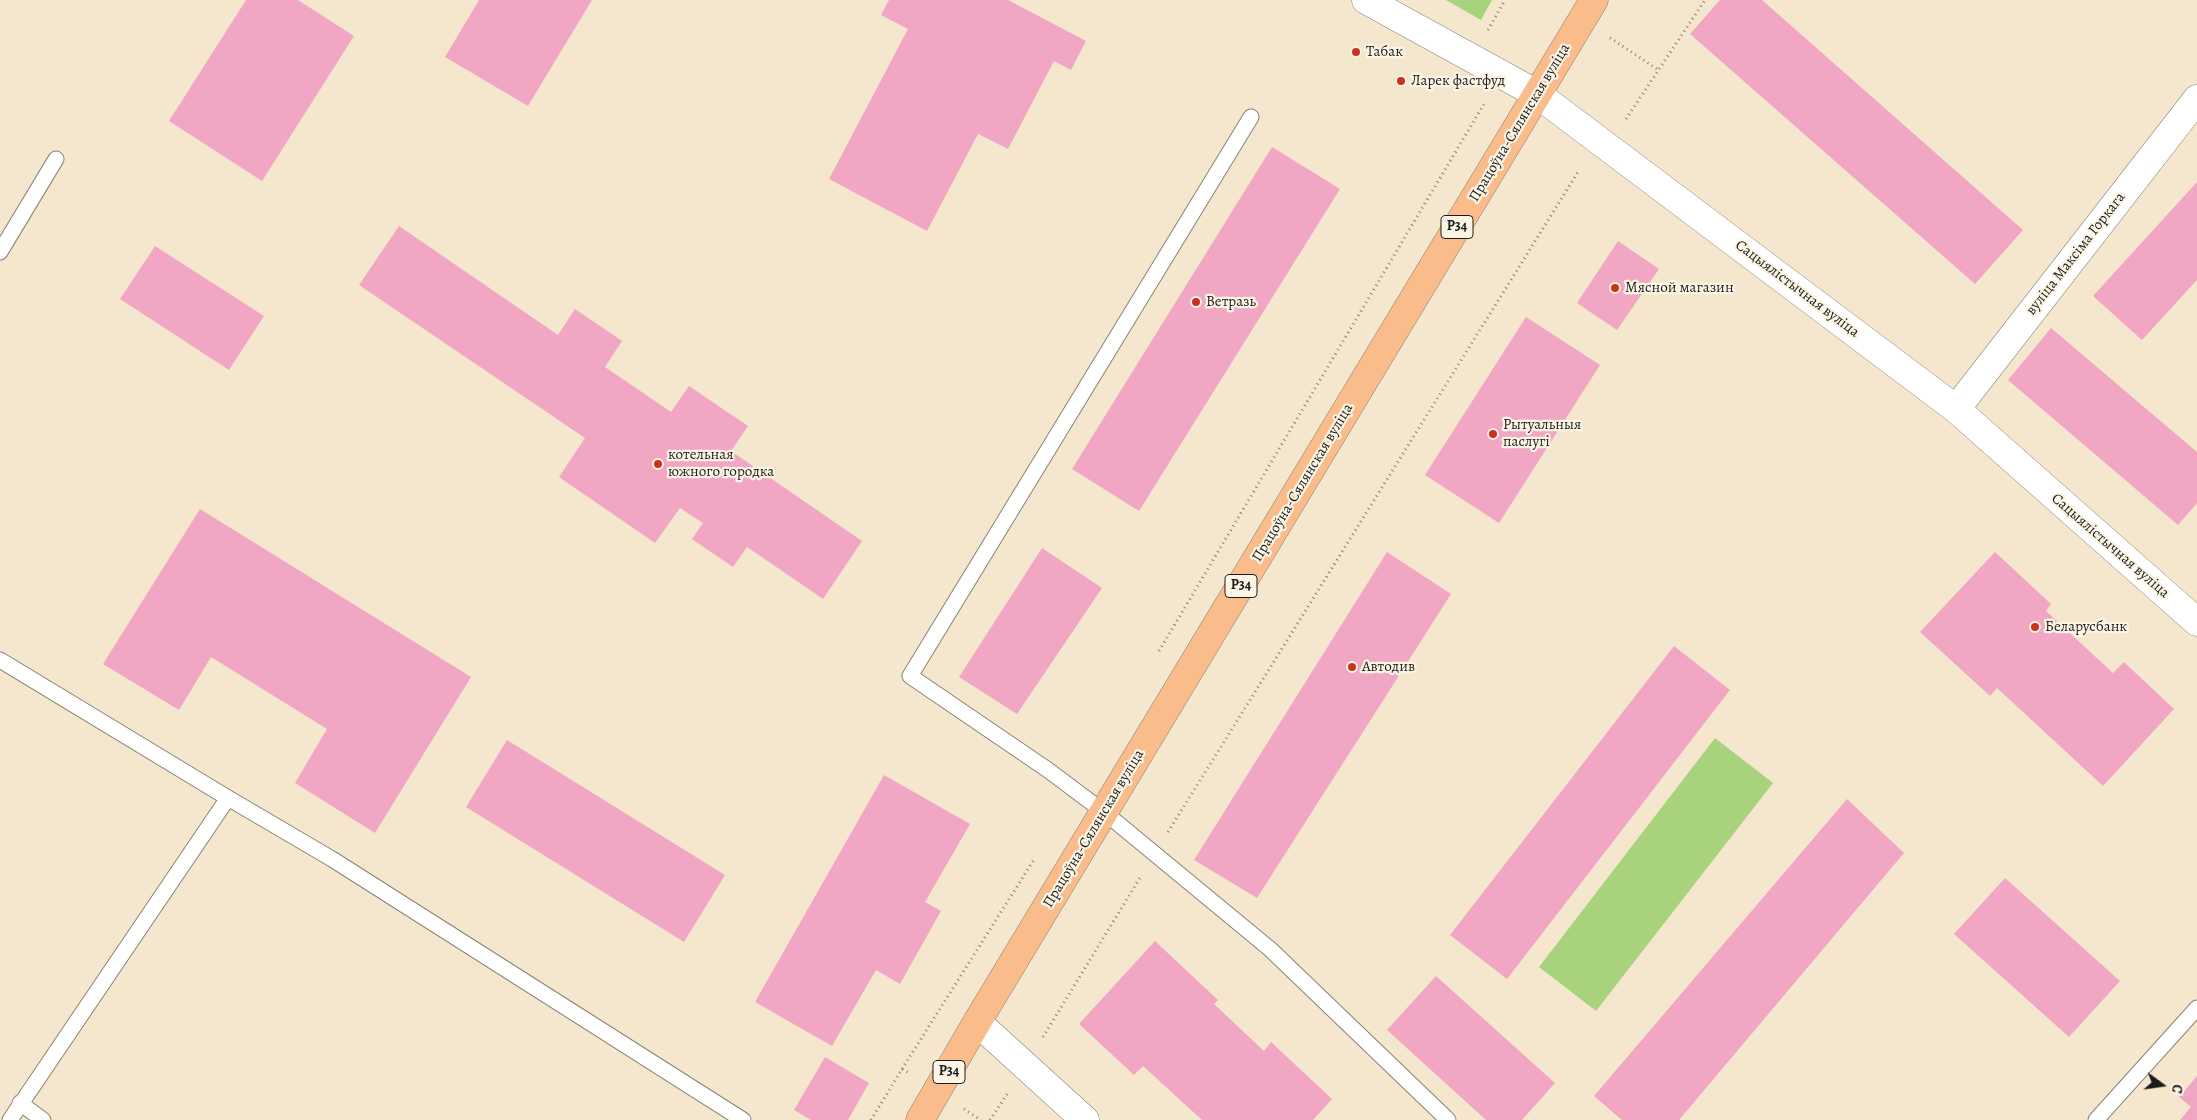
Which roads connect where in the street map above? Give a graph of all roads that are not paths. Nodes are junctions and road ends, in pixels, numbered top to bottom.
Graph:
1 (1366, 0) edge
2 (1594, 0) edge
3 (1537, 94) junction
4 (2197, 99) edge
5 (1251, 117) dead end
6 (56, 159) dead end
7 (0, 252) edge
8 (1956, 409) junction
9 (2197, 622) edge
10 (0, 660) edge
11 (228, 798) junction
12 (1104, 812) junction
13 (2197, 1008) edge
14 (977, 1022) junction
15 (20, 1103) junction
16 (10, 1120) edge
17 (43, 1120) edge
18 (743, 1120) edge
19 (920, 1120) edge
20 (1084, 1120) edge
21 (1448, 1120) edge
22 (2096, 1120) edge

1 - 3 street, Сацыялістычная вуліца
2 - 3 main road, Працоўна-Сялянская вуліца / Р34
3 - 8 street, Сацыялістычная вуліца
3 - 12 main road, Працоўна-Сялянская вуліца / Р34
4 - 8 street, вуліца Максіма Горкага
5 - 12 lane
6 - 7 lane
8 - 9 street, Сацыялістычная вуліца
10 - 11 lane
11 - 15 lane
11 - 18 lane
12 - 14 main road, Працоўна-Сялянская вуліца / Р34
12 - 21 lane
13 - 22 lane
14 - 19 main road, Працоўна-Сялянская вуліца / Р34
14 - 20 street
15 - 16 lane
15 - 17 lane

